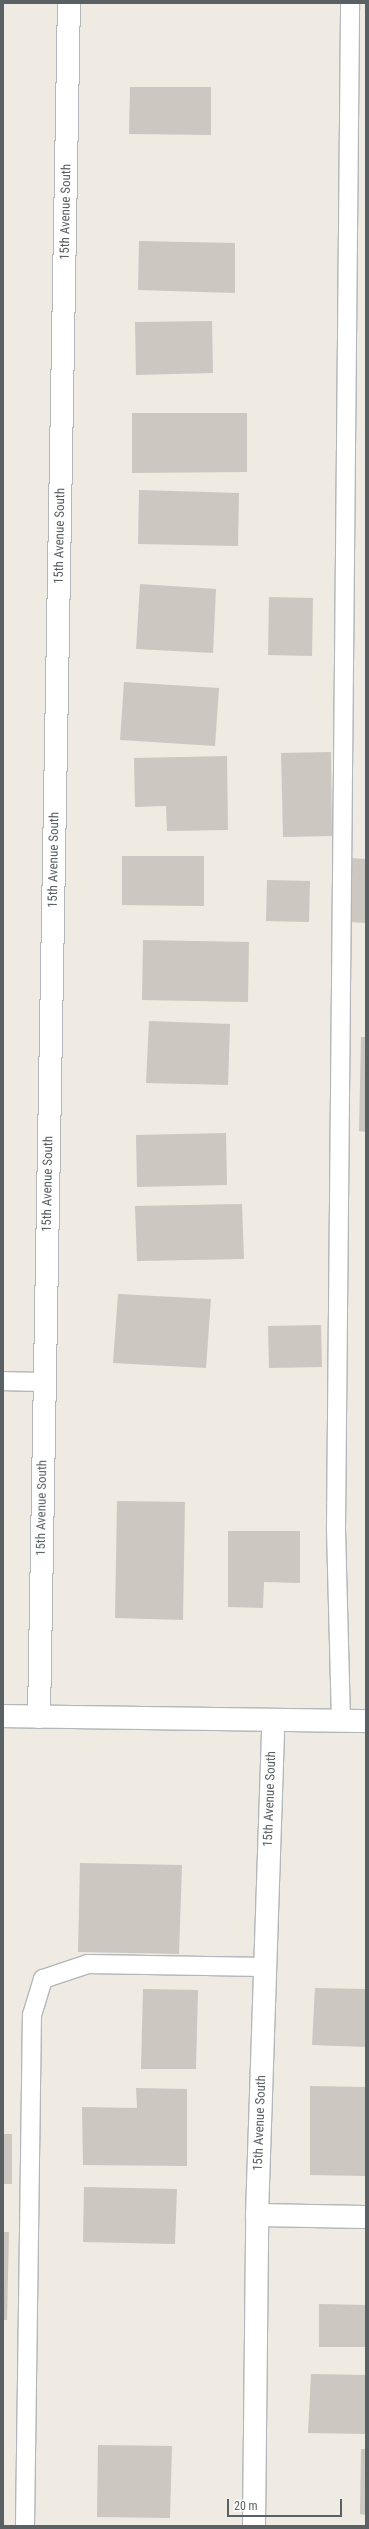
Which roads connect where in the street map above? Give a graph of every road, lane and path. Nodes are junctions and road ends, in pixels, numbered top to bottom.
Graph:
1 (69, 3) edge
2 (350, 3) edge
3 (3, 1381) edge
4 (45, 1382) junction
5 (3, 1716) edge
6 (39, 1717) junction
7 (273, 1720) junction
8 (341, 1721) junction
9 (366, 1721) edge
10 (265, 1967) junction
11 (257, 2215) junction
12 (366, 2217) edge
13 (25, 2526) edge
14 (254, 2526) edge

1 - 4 street, 15th Avenue South
2 - 8 lane
3 - 4 lane
4 - 6 street, 15th Avenue South
5 - 6 street
6 - 7 street
7 - 8 street
7 - 10 street, 15th Avenue South
8 - 9 street
10 - 11 street, 15th Avenue South
10 - 13 lane
11 - 12 street
11 - 14 street, 15th Avenue South

